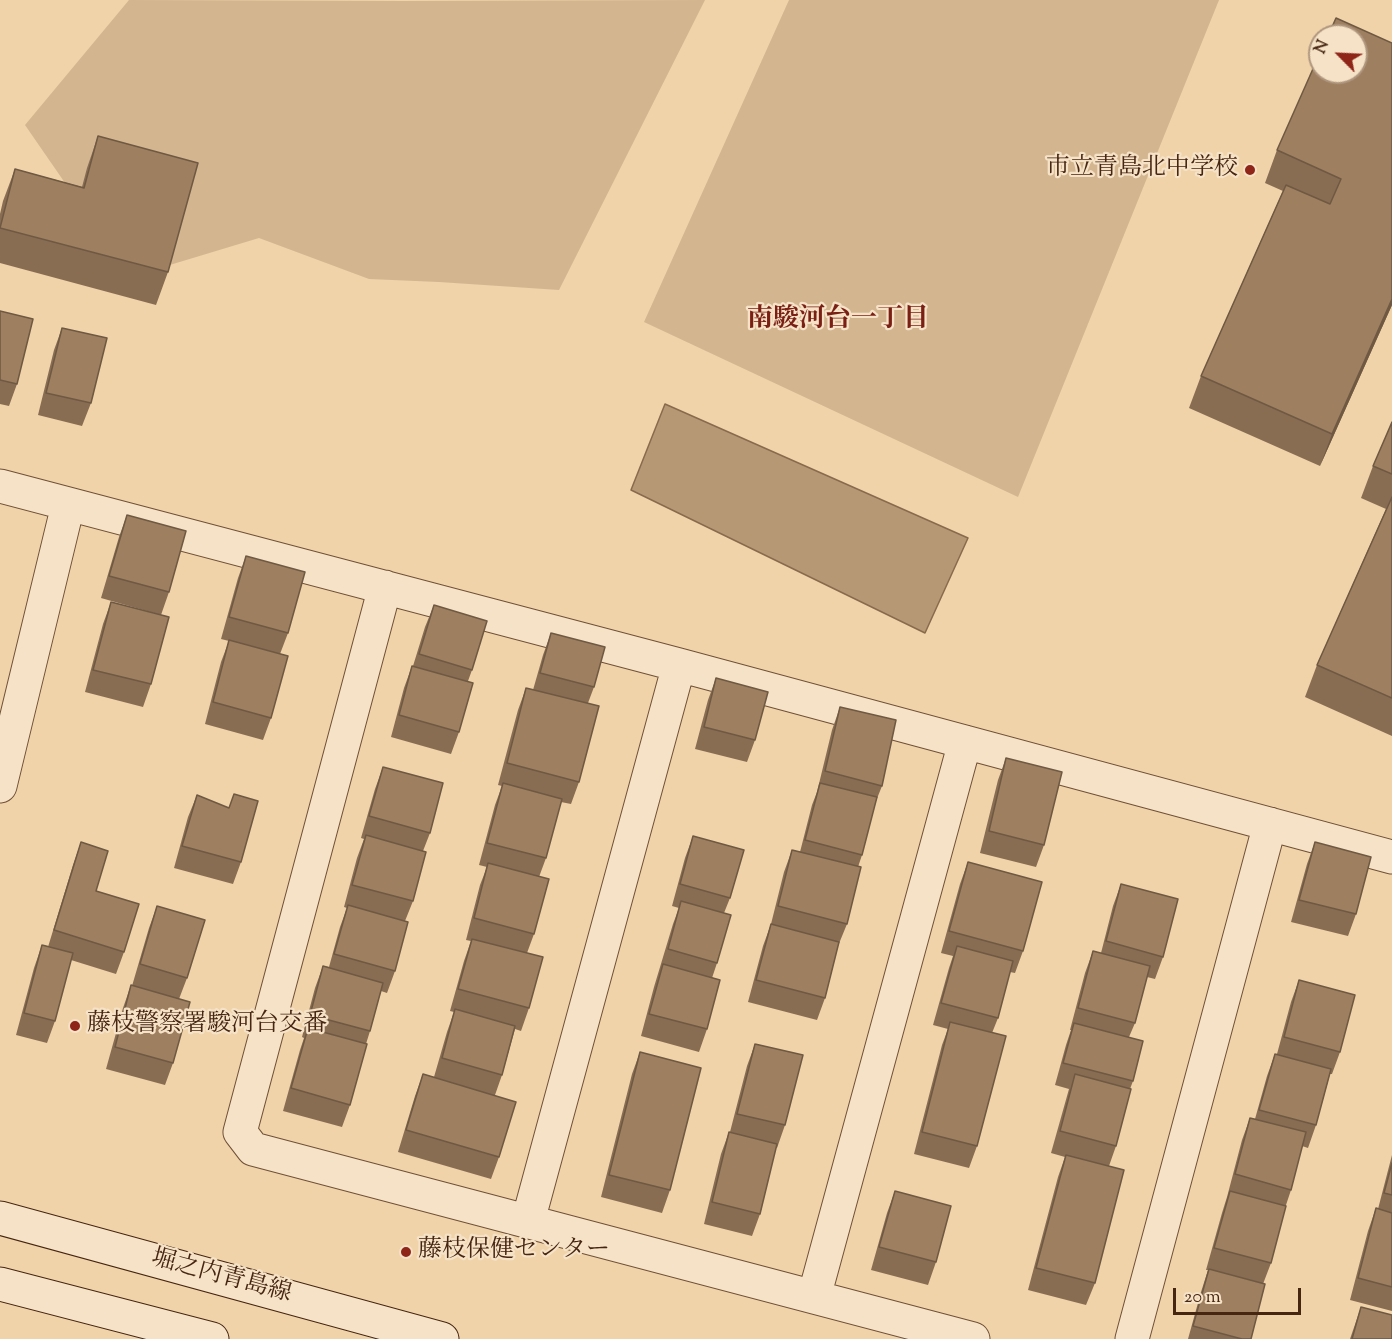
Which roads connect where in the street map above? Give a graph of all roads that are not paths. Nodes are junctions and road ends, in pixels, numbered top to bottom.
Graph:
1 (0, 486) edge
2 (68, 505) junction
3 (385, 587) junction
4 (679, 664) junction
5 (965, 742) junction
6 (0, 786) edge
7 (1270, 824) junction
8 (1392, 857) edge
9 (0, 1218) edge
10 (528, 1221) junction
11 (0, 1284) edge
12 (814, 1297) junction
13 (212, 1339) edge
14 (442, 1339) edge
15 (973, 1339) edge
16 (1132, 1339) edge

1 - 2 street
2 - 3 street
2 - 6 street
3 - 4 street
3 - 10 street
4 - 5 street
4 - 10 street
5 - 7 street
5 - 12 street
7 - 8 street
7 - 16 street
9 - 14 street, 堀之内青島線
10 - 12 street
11 - 13 street
12 - 15 street

